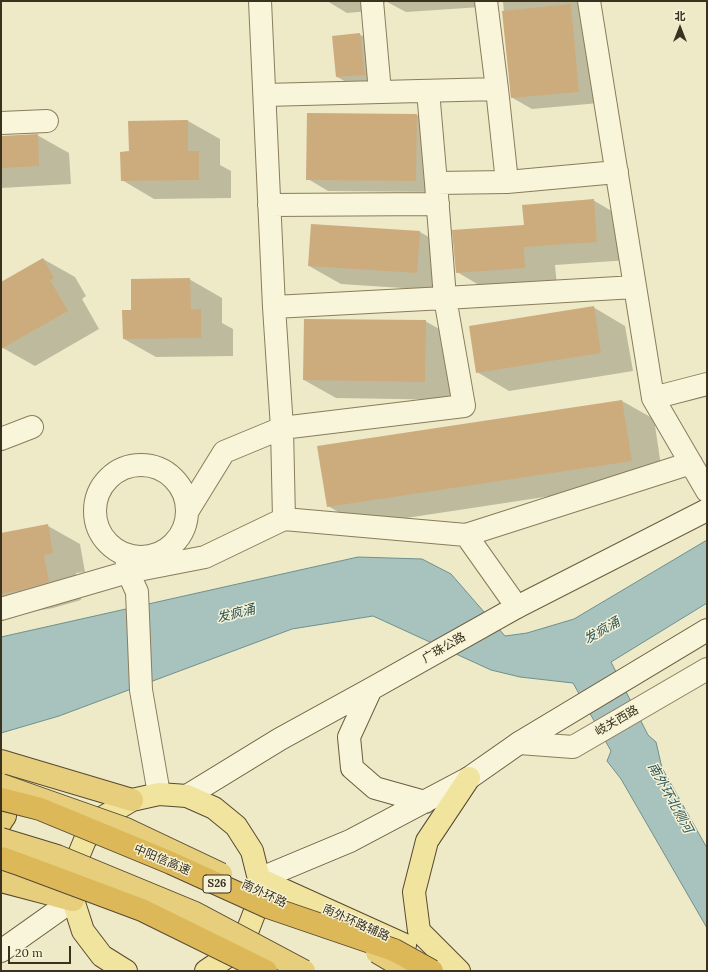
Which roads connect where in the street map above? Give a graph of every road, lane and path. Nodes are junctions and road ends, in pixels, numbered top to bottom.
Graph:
1 (260, 1) edge
2 (372, 1) edge
3 (486, 1) edge
4 (589, 1) edge
5 (497, 89) junction
6 (428, 91) junction
7 (380, 92) junction
8 (265, 95) junction
9 (47, 121) dead end
10 (1, 123) edge
11 (617, 172) junction
12 (507, 182) junction
13 (437, 194) junction
14 (269, 205) junction
15 (635, 287) junction
16 (445, 298) junction
17 (274, 307) junction
18 (707, 384) edge
19 (653, 398) junction
20 (32, 427) dead end
21 (282, 428) junction
22 (1, 439) edge
23 (691, 463) junction
24 (707, 491) edge
25 (707, 510) edge
26 (187, 512) junction
27 (284, 519) junction
28 (466, 535) junction
29 (127, 563) junction
30 (517, 606) junction
31 (1, 609) edge
32 (707, 630) edge
33 (707, 669) edge
34 (371, 689) junction
35 (519, 743) junction
36 (1, 762) edge
37 (469, 778) junction
38 (1, 784) edge
39 (159, 794) junction
40 (187, 796) junction
41 (1, 798) edge
42 (132, 800) junction
43 (425, 802) junction
44 (1, 822) edge
45 (1, 839) edge
46 (1, 858) edge
47 (259, 879) junction
48 (1, 881) edge
49 (73, 900) junction
50 (1, 951) edge
51 (126, 971) edge
52 (206, 971) edge
53 (266, 971) edge
54 (304, 971) edge
55 (409, 971) edge
56 (432, 971) edge
57 (452, 971) edge
58 (459, 971) edge

1 - 8 street
2 - 7 street
3 - 5 street
4 - 11 street
5 - 6 street
5 - 12 street
6 - 7 street
6 - 13 street
7 - 8 street
8 - 14 street
9 - 10 street
11 - 12 street
11 - 15 street
12 - 13 street
13 - 14 street
13 - 16 street
14 - 17 street
15 - 16 street
15 - 19 street
16 - 17 street
16 - 21 street
17 - 21 street
18 - 19 street
19 - 23 street
20 - 22 street
21 - 26 street
21 - 27 street
23 - 24 street
23 - 28 street
25 - 30 street, 广珠公路
26 - 29 street
26 - 29 street
27 - 28 street
27 - 29 street
28 - 30 street
29 - 31 street
29 - 39 street
30 - 34 street, 广珠公路
32 - 35 street
33 - 35 street, 岐关西路
34 - 40 street, 广珠公路
34 - 43 street
35 - 37 street
36 - 42 highway
37 - 43 street
37 - 58 main road
38 - 44 highway
38 - 55 highway, 南外环路, bridge
39 - 40 main road
39 - 42 main road
40 - 47 main road
41 - 56 highway, 中阳信高速 / S26, bridge
42 - 49 main road
43 - 47 street
45 - 54 highway, bridge
46 - 53 highway, bridge
47 - 52 main road
47 - 57 main road, 南外环路辅路
48 - 49 highway
49 - 50 street
49 - 51 main road

